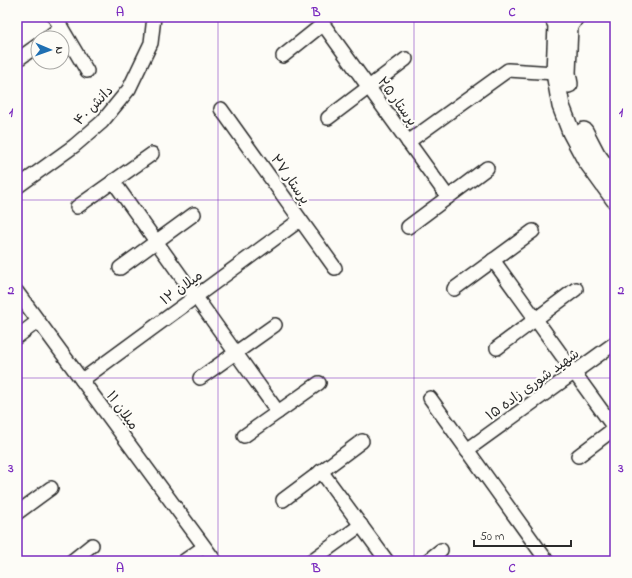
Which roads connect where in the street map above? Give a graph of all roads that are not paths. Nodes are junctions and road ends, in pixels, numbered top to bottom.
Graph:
1 (154, 17) edge
2 (553, 17) edge
3 (575, 17) edge
4 (321, 21) edge
5 (58, 22) edge
6 (30, 51) edge
7 (283, 56) dead end
8 (406, 59) dead end
9 (17, 60) edge
10 (87, 70) dead end
11 (555, 73) junction
12 (369, 88) junction
13 (221, 109) dead end
14 (328, 118) dead end
15 (408, 142) junction
16 (152, 154) dead end
17 (487, 168) dead end
18 (615, 180) edge
19 (113, 181) junction
20 (17, 187) edge
21 (448, 197) junction
22 (615, 200) edge
23 (77, 207) dead end
24 (194, 214) dead end
25 (300, 220) junction
26 (408, 226) dead end
27 (533, 231) dead end
28 (156, 242) junction
29 (493, 260) junction
30 (120, 268) dead end
31 (334, 268) dead end
32 (454, 289) dead end
33 (576, 289) dead end
34 (17, 292) edge
35 (196, 296) junction
36 (536, 319) junction
37 (38, 321) junction
38 (275, 325) dead end
39 (17, 337) edge
40 (615, 343) edge
41 (497, 348) dead end
42 (236, 353) junction
43 (574, 372) junction
44 (200, 378) dead end
45 (82, 380) junction
46 (319, 383) dead end
47 (430, 398) dead end
48 (278, 412) junction
49 (615, 429) edge
50 (244, 436) dead end
51 (362, 441) dead end
52 (467, 450) junction
53 (578, 456) dead end
54 (321, 471) junction
55 (51, 488) dead end
56 (283, 500) dead end
57 (17, 513) edge
58 (361, 525) junction
59 (92, 546) dead end
60 (204, 547) junction
61 (441, 550) dead end
62 (72, 561) edge
63 (184, 561) edge
64 (215, 561) edge
65 (311, 561) edge
66 (387, 561) edge
67 (427, 561) edge
68 (547, 561) edge

1 - 20 street, دانش ۴۰
2 - 11 street
3 - 18 street
4 - 7 street, پرستار ۲۵
4 - 12 street, پرستار ۲۵
5 - 10 street
6 - 9 street
8 - 12 street
11 - 15 street
11 - 22 street
12 - 14 street
12 - 15 street, پرستار ۲۵
13 - 25 street, پرستار ۲۷
15 - 21 street, پرستار ۲۵
16 - 19 street
17 - 21 street
19 - 23 street
19 - 28 street
21 - 26 street
24 - 28 street
25 - 31 street, پرستار ۲۷
25 - 35 street, میلان ۱۲
27 - 29 street
28 - 30 street
28 - 35 street
29 - 32 street
29 - 36 street
33 - 36 street
34 - 37 street, میلان ۱۱
35 - 42 street
35 - 45 street, میلان ۱۲
36 - 41 street
36 - 43 street
37 - 39 street
37 - 45 street, میلان ۱۱
38 - 42 street
40 - 43 street, شهید شوری زاده ۱۵
42 - 44 street
42 - 48 street
43 - 49 street
43 - 52 street, شهید شوری زاده ۱۵
45 - 60 street, میلان ۱۱
46 - 48 street
47 - 52 street
48 - 50 street
49 - 53 street
51 - 54 street
52 - 68 street
54 - 56 street
54 - 58 street
55 - 57 street
58 - 65 street
58 - 66 street
59 - 62 street
60 - 63 street
60 - 64 street, میلان ۱۱
61 - 67 street

